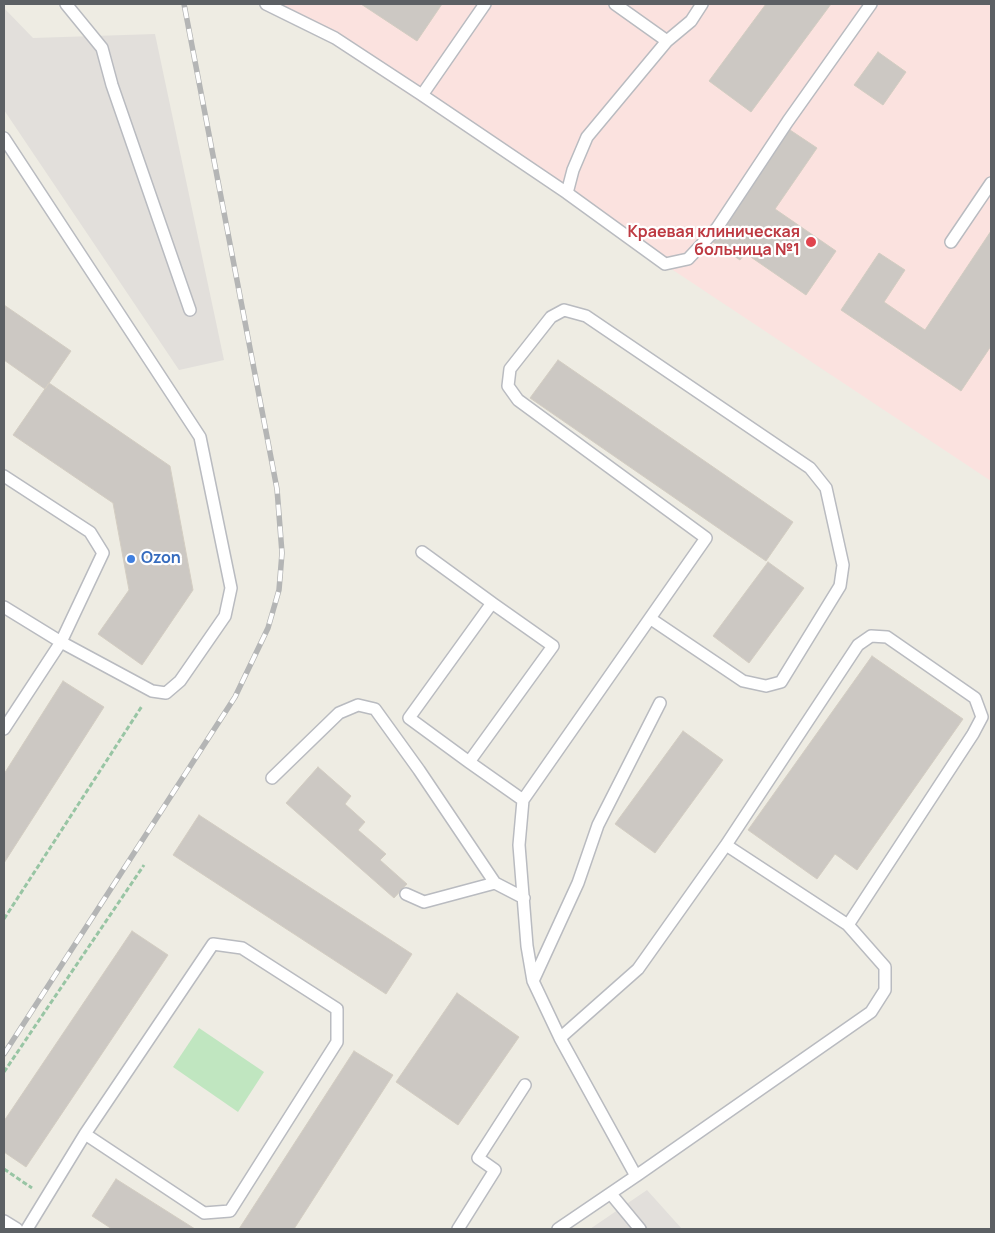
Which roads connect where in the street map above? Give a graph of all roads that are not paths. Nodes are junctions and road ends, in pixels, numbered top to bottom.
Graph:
1 (66, 4) edge
2 (266, 4) edge
3 (485, 4) edge
4 (615, 4) edge
5 (702, 4) edge
6 (871, 4) edge
7 (667, 41) junction
8 (422, 95) junction
9 (4, 138) edge
10 (991, 183) edge
11 (567, 193) junction
12 (950, 242) dead end
13 (190, 310) dead end
14 (4, 476) edge
15 (422, 552) dead end
16 (492, 603) junction
17 (4, 608) edge
18 (651, 619) junction
19 (61, 642) junction
20 (660, 703) dead end
21 (4, 729) edge
22 (470, 762) junction
23 (272, 778) dead end
24 (523, 800) junction
25 (726, 844) junction
26 (495, 883) junction
27 (406, 894) dead end
28 (524, 898) junction
29 (848, 925) junction
30 (533, 981) junction
31 (560, 1038) junction
32 (525, 1085) dead end
33 (85, 1134) junction
34 (636, 1176) junction
35 (611, 1194) junction
36 (4, 1221) edge
37 (17, 1229) edge
38 (27, 1229) edge
39 (458, 1229) edge
40 (558, 1229) edge
41 (640, 1229) edge

1 - 13 lane
2 - 8 lane
3 - 8 lane
4 - 7 lane
5 - 7 lane
6 - 11 lane
7 - 11 lane
8 - 11 lane
9 - 19 lane
10 - 12 lane
14 - 19 lane
15 - 16 lane
16 - 22 lane
16 - 22 lane
17 - 19 lane
18 - 18 lane
18 - 24 lane
19 - 21 lane
20 - 30 lane
22 - 24 lane
23 - 26 lane
24 - 28 lane
25 - 29 lane
25 - 29 lane
25 - 31 lane
26 - 27 lane
26 - 28 lane
28 - 30 lane
29 - 34 lane
30 - 31 lane
31 - 34 lane
32 - 39 lane
33 - 33 lane
33 - 38 lane
34 - 35 lane
35 - 40 lane
35 - 41 lane
36 - 37 lane

